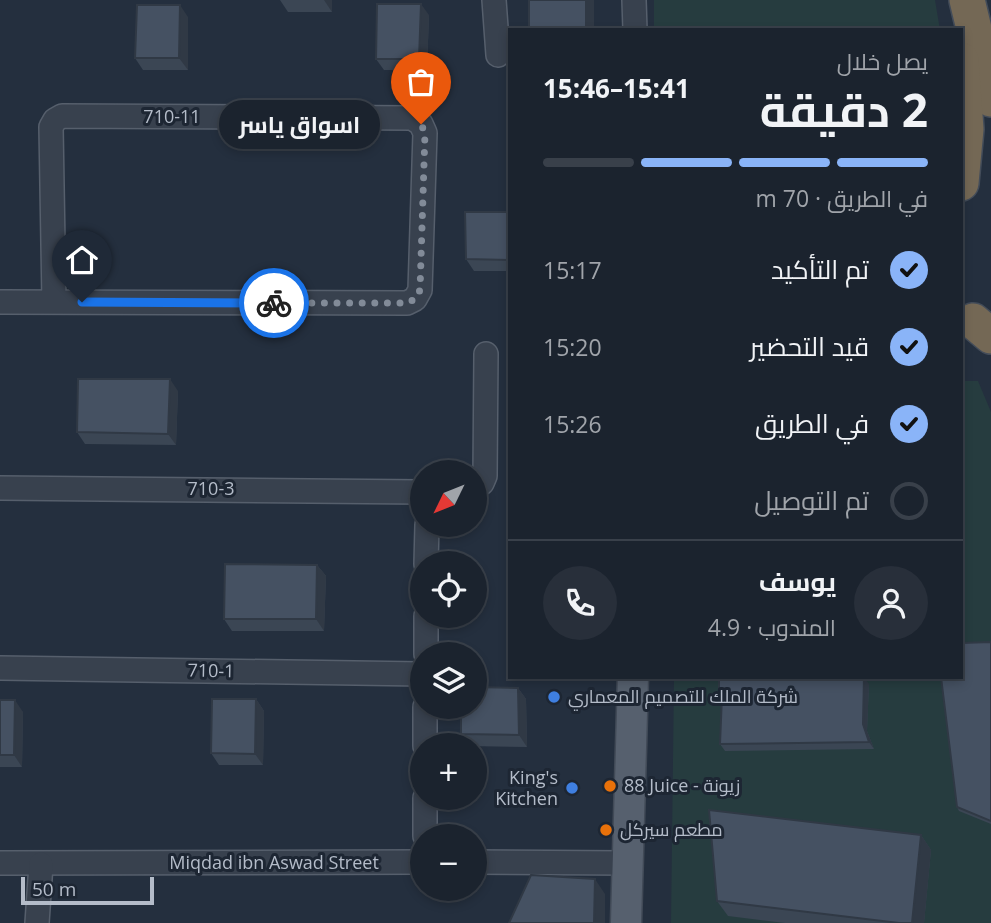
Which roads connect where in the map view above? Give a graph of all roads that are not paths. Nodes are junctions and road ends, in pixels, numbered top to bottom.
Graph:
1 (494, 0) edge
2 (634, 0) edge
3 (951, 0) edge
4 (967, 0) edge
5 (635, 28) edge
6 (956, 28) edge
7 (498, 55) dead end
8 (963, 94) edge
9 (991, 99) edge
10 (963, 156) edge
11 (0, 302) edge
12 (54, 302) junction
13 (486, 354) dead end
14 (485, 460) edge
15 (0, 488) edge
16 (410, 492) edge
17 (0, 668) edge
18 (410, 674) edge
19 (633, 679) edge
20 (410, 862) edge
21 (487, 862) edge
22 (0, 863) edge
23 (626, 863) junction
24 (41, 864) junction
25 (37, 923) edge
26 (626, 923) edge

1 - 7 street
2 - 5 street
3 - 6 highway
4 - 9 highway
8 - 10 highway
11 - 12 street
12 - 12 street, 710-11
13 - 14 street
15 - 16 street, 710-3
17 - 18 street, 710-1
19 - 23 main road
20 - 24 street, Miqdad ibn Aswad Street
21 - 23 street
22 - 24 street, Miqdad ibn Aswad Street
23 - 26 main road
24 - 25 street

